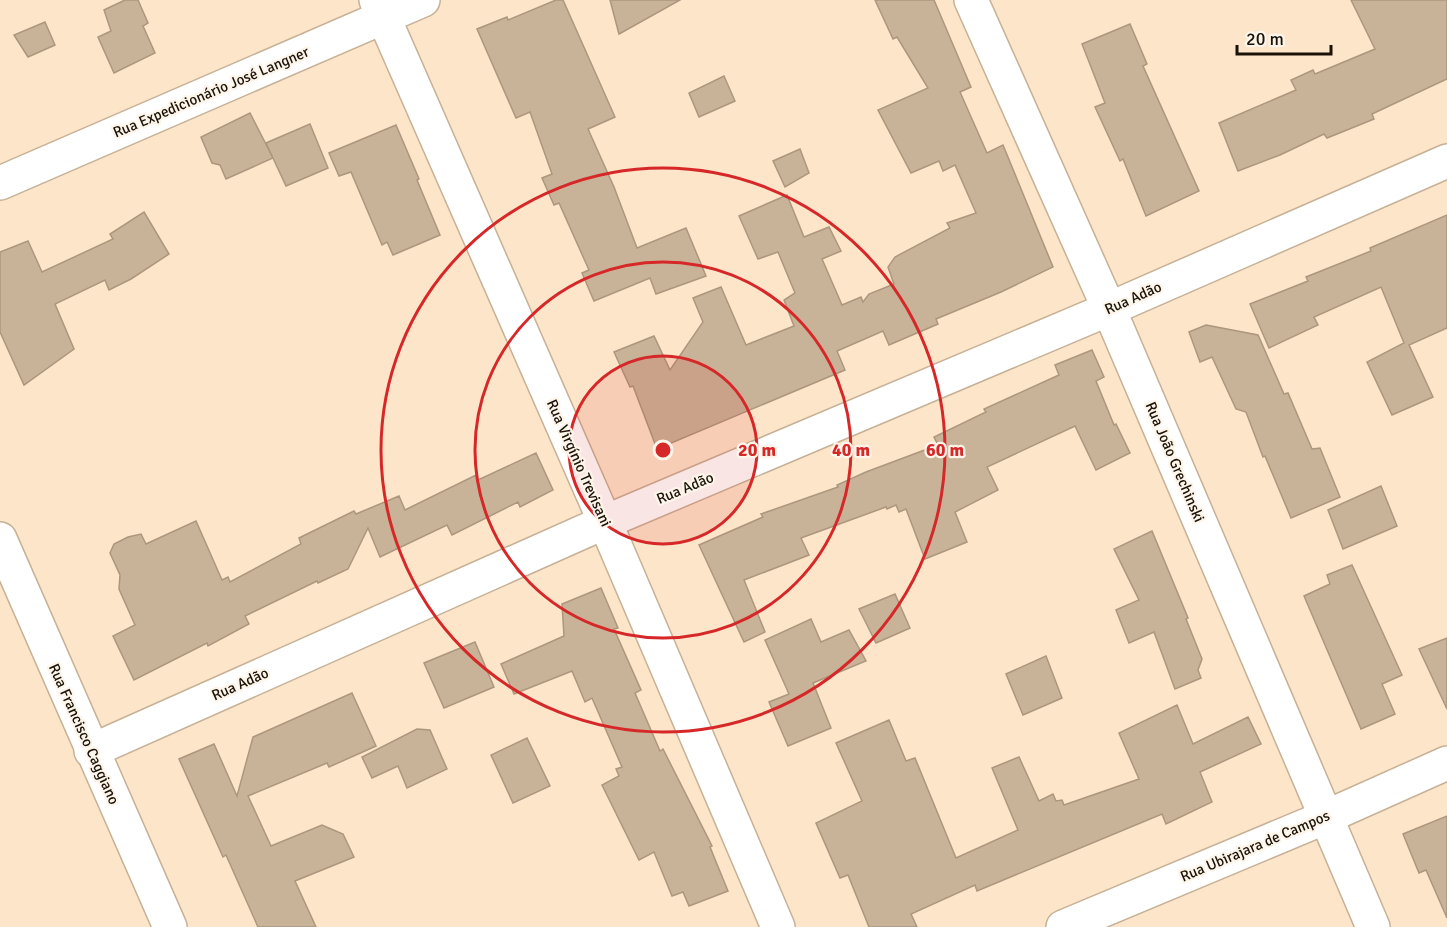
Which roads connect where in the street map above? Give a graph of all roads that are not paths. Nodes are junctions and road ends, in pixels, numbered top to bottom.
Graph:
1 (423, 0) edge
2 (971, 0) edge
3 (380, 8) edge
4 (1447, 161) edge
5 (0, 183) edge
6 (1109, 309) junction
7 (605, 522) junction
8 (0, 539) edge
9 (91, 751) junction
10 (1447, 763) edge
11 (1326, 817) junction
12 (170, 927) edge
13 (778, 927) edge
14 (1062, 927) edge
15 (1373, 927) edge

1 - 3 street, Rua Expedicionário José Langner
2 - 6 street, Rua João Grechinski
3 - 5 street, Rua Expedicionário José Langner
3 - 7 street, Rua Virgínio Trevisani
4 - 6 street, Rua Adão
6 - 7 street, Rua Adão
6 - 11 street, Rua João Grechinski
7 - 9 street, Rua Adão
7 - 13 street, Rua Virgínio Trevisani
8 - 9 street, Rua Francisco Caggiano
9 - 12 street, Rua Francisco Caggiano
10 - 11 street, Rua Ubirajara de Campos
11 - 14 street, Rua Ubirajara de Campos
11 - 15 street, Rua João Grechinski

